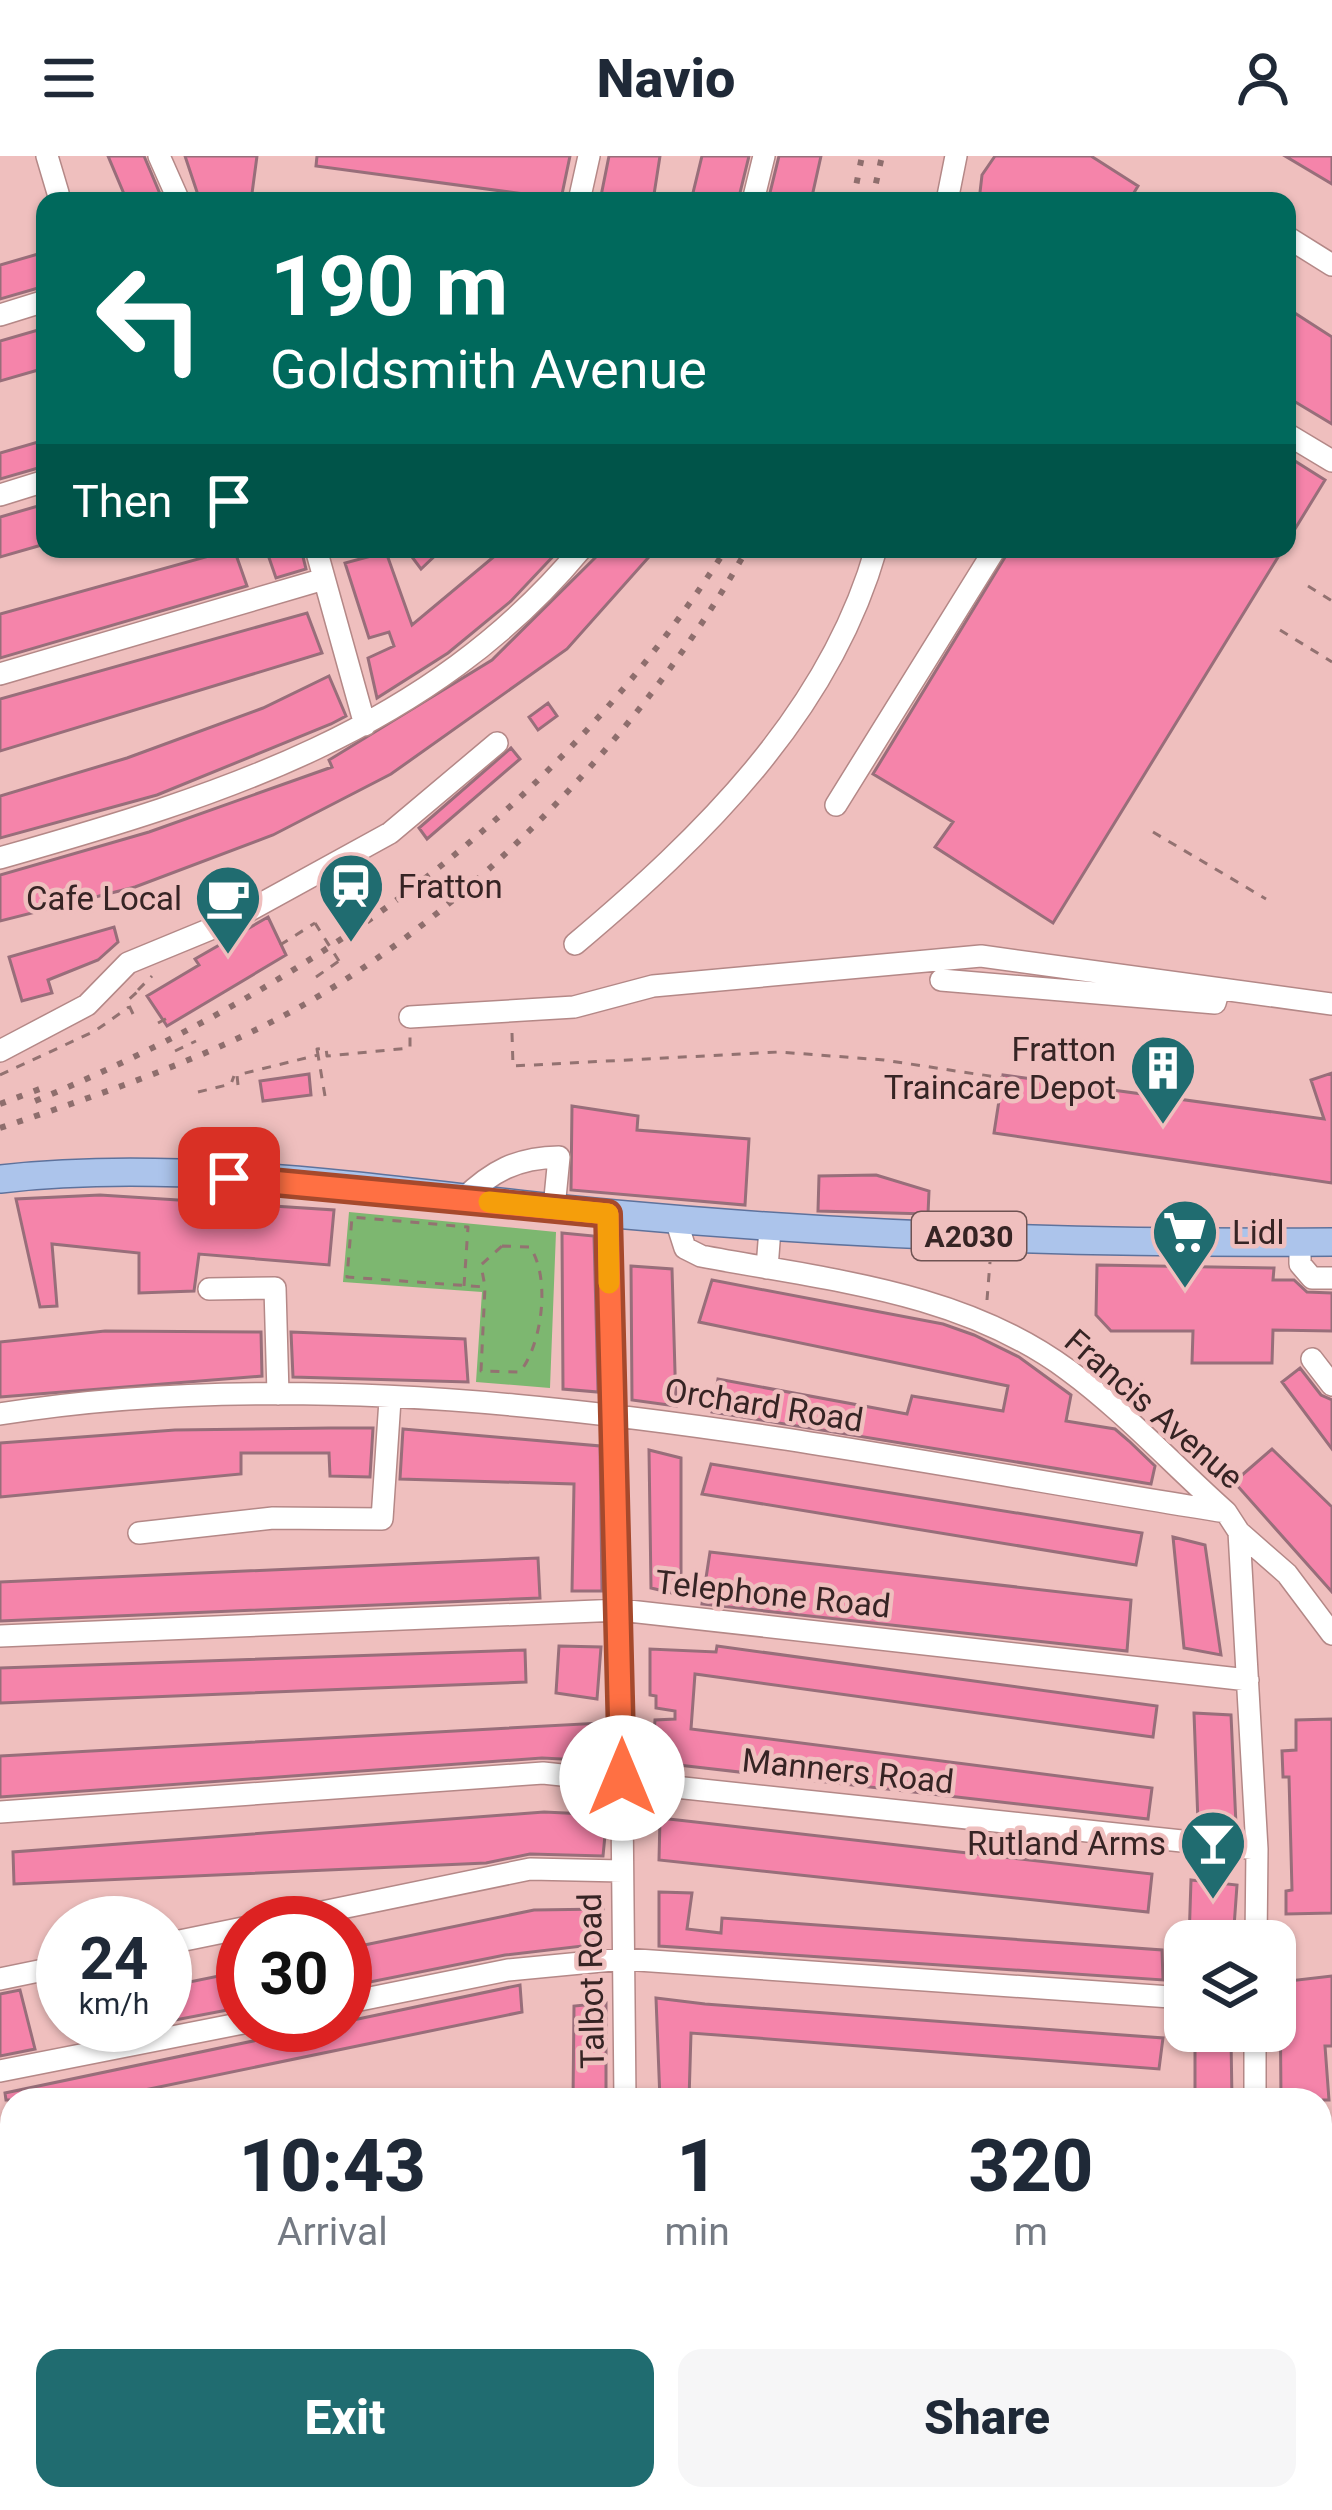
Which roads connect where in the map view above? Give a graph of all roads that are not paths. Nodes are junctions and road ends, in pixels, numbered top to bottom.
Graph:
1 (47, 156) edge
2 (160, 156) edge
3 (589, 156) edge
4 (764, 156) edge
5 (956, 156) edge
6 (58, 192) edge
7 (175, 192) edge
8 (581, 192) edge
9 (755, 192) edge
10 (949, 192) edge
11 (1296, 242) edge
12 (1332, 265) edge
13 (36, 305) edge
14 (0, 315) edge
15 (1296, 439) edge
16 (1332, 461) edge
17 (36, 485) edge
18 (0, 495) edge
19 (318, 558) edge
20 (573, 558) edge
21 (872, 558) edge
22 (989, 558) edge
23 (324, 579) junction
24 (0, 674) edge
25 (365, 725) junction
26 (497, 742) dead end
27 (836, 805) dead end
28 (0, 858) edge
29 (575, 944) dead end
30 (941, 980) dead end
31 (1219, 989) junction
32 (1332, 1004) edge
33 (410, 1017) road end
34 (0, 1051) edge
35 (0, 1179) edge
36 (462, 1200) junction
37 (554, 1208) junction
38 (608, 1214) junction
39 (676, 1220) junction
40 (770, 1229) junction
41 (1300, 1242) junction
42 (1332, 1242) edge
43 (767, 1268) junction
44 (1332, 1278) edge
45 (209, 1289) dead end
46 (1312, 1359) dead end
47 (1332, 1384) edge
48 (278, 1394) junction
49 (390, 1400) junction
50 (0, 1414) edge
51 (613, 1414) junction
52 (1233, 1522) junction
53 (139, 1533) dead end
54 (620, 1610) junction
55 (1332, 1634) edge
56 (0, 1636) edge
57 (1248, 1680) junction
58 (622, 1778) junction
59 (0, 1812) edge
60 (1257, 1850) junction
61 (622, 1871) junction
62 (372, 1902) edge
63 (1256, 1920) edge
64 (623, 1959) junction
65 (36, 1971) edge
66 (0, 1978) edge
67 (372, 1997) edge
68 (1164, 1997) edge
69 (216, 2028) edge
70 (1255, 2052) edge
71 (0, 2071) edge
72 (626, 2088) edge
73 (1255, 2088) edge

1 - 6 street
2 - 7 street
3 - 8 street
4 - 9 street
5 - 10 street
11 - 12 street
13 - 14 street
15 - 16 street
17 - 18 street
19 - 23 street
20 - 25 street
21 - 29 street
22 - 27 street
23 - 24 street
23 - 25 street
25 - 28 street
26 - 34 street
30 - 31 street
31 - 32 street
31 - 33 street
35 - 36 main road, A2030
36 - 37 main road, A2030
36 - 37 street
37 - 38 main road, A2030
38 - 39 main road, A2030
38 - 51 street, Talbot Road
39 - 40 main road, A2030
39 - 43 street, Francis Avenue
40 - 41 main road, A2030
40 - 43 street
41 - 42 main road, A2030
41 - 44 street
43 - 52 street, Francis Avenue
45 - 48 street
46 - 47 street
48 - 49 street, Orchard Road
48 - 50 street, Orchard Road
49 - 51 street, Orchard Road
49 - 53 street
51 - 52 street, Orchard Road
51 - 54 street, Talbot Road
52 - 55 street
52 - 57 street, Francis Avenue
54 - 56 street, Telephone Road
54 - 57 street, Telephone Road
54 - 58 street, Talbot Road
57 - 60 street, Francis Avenue
58 - 59 street, Manners Road
58 - 60 street, Manners Road
58 - 61 street, Talbot Road
60 - 63 street, Francis Avenue
61 - 62 street
61 - 64 street, Talbot Road
64 - 67 street
64 - 68 street
64 - 72 street, Talbot Road
65 - 66 street
69 - 71 street
70 - 73 street

